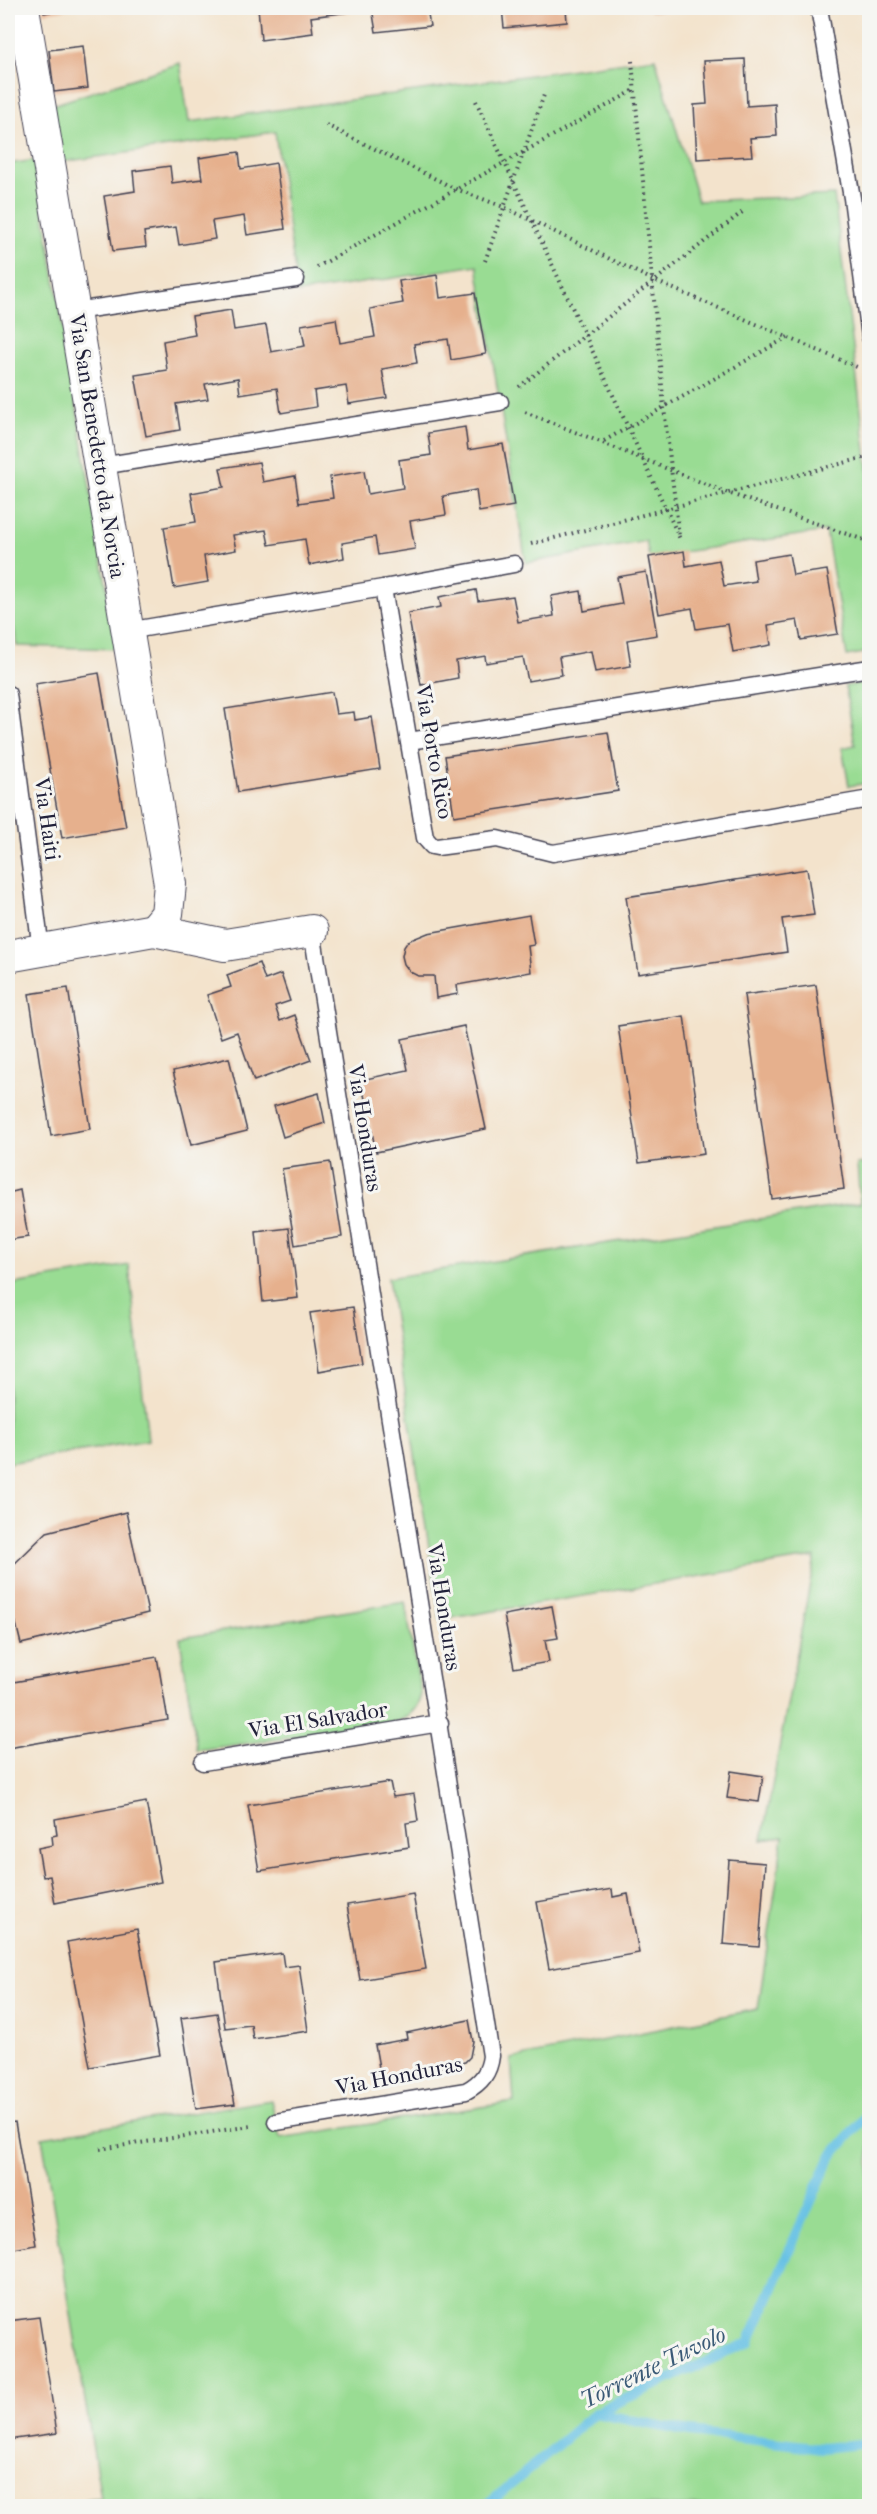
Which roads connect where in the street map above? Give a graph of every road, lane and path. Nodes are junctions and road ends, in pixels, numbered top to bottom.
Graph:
1 (22, 8) edge
2 (819, 8) edge
3 (632, 61) dead end
4 (633, 90) junction
5 (545, 92) dead end
6 (476, 101) dead end
7 (326, 125) dead end
8 (525, 149) junction
9 (505, 162) junction
10 (513, 182) junction
11 (456, 189) junction
12 (504, 207) junction
13 (745, 210) dead end
14 (532, 221) junction
15 (485, 261) dead end
16 (296, 279) joint
17 (653, 280) junction
18 (75, 311) junction
19 (585, 335) junction
20 (789, 336) junction
21 (870, 337) edge
22 (856, 367) dead end
23 (500, 402) junction
24 (664, 408) junction
25 (627, 428) junction
26 (604, 442) junction
27 (867, 457) dead end
28 (642, 458) junction
29 (101, 466) junction
30 (672, 469) junction
31 (728, 493) junction
32 (676, 506) junction
33 (665, 509) junction
34 (870, 542) edge
35 (523, 547) dead end
36 (514, 564) dead end
37 (383, 588) junction
38 (127, 631) junction
39 (870, 668) edge
40 (8, 694) edge
41 (409, 741) junction
42 (870, 799) edge
43 (170, 884) junction
44 (154, 930) junction
45 (312, 931) joint
46 (225, 945) junction
47 (41, 950) junction
48 (8, 956) edge
49 (440, 1723) junction
50 (203, 1762) dead end
51 (276, 2121) joint
52 (100, 2150) dead end

1 - 18 street, Via San Benedetto da Norcia
2 - 21 lane
3 - 4 path
4 - 8 path
4 - 17 path
5 - 8 path
6 - 9 path
7 - 11 path
8 - 9 path
8 - 10 path
9 - 10 path
9 - 11 path
10 - 12 path
10 - 14 path
11 - 12 path
11 - 16 path
12 - 14 path
12 - 15 path
13 - 17 path
14 - 17 path
14 - 19 path
16 - 18 lane
17 - 19 path
17 - 20 path
17 - 24 path
18 - 29 street, Via San Benedetto da Norcia
19 - 23 path
19 - 25 path
20 - 22 path
20 - 24 path
23 - 26 path
23 - 29 lane
24 - 25 path
24 - 30 path
25 - 26 path
25 - 28 path
26 - 28 path
27 - 31 path
28 - 30 path
28 - 33 path
29 - 38 street, Via San Benedetto da Norcia
30 - 31 path
30 - 32 path
31 - 32 path
31 - 34 path
32 - 33 path
32 - 33 path
33 - 35 path
36 - 37 lane
37 - 38 lane
37 - 41 lane, Via Porto Rico
38 - 43 street, Via San Benedetto da Norcia
39 - 41 lane
40 - 47 lane, Via Haiti
41 - 42 lane, Via Porto Rico
43 - 44 street
43 - 46 street
44 - 46 street
44 - 47 street
45 - 46 street
45 - 49 lane, Via Honduras
47 - 48 street
49 - 50 lane, Via El Salvador
49 - 51 lane, Via Honduras
51 - 52 path

